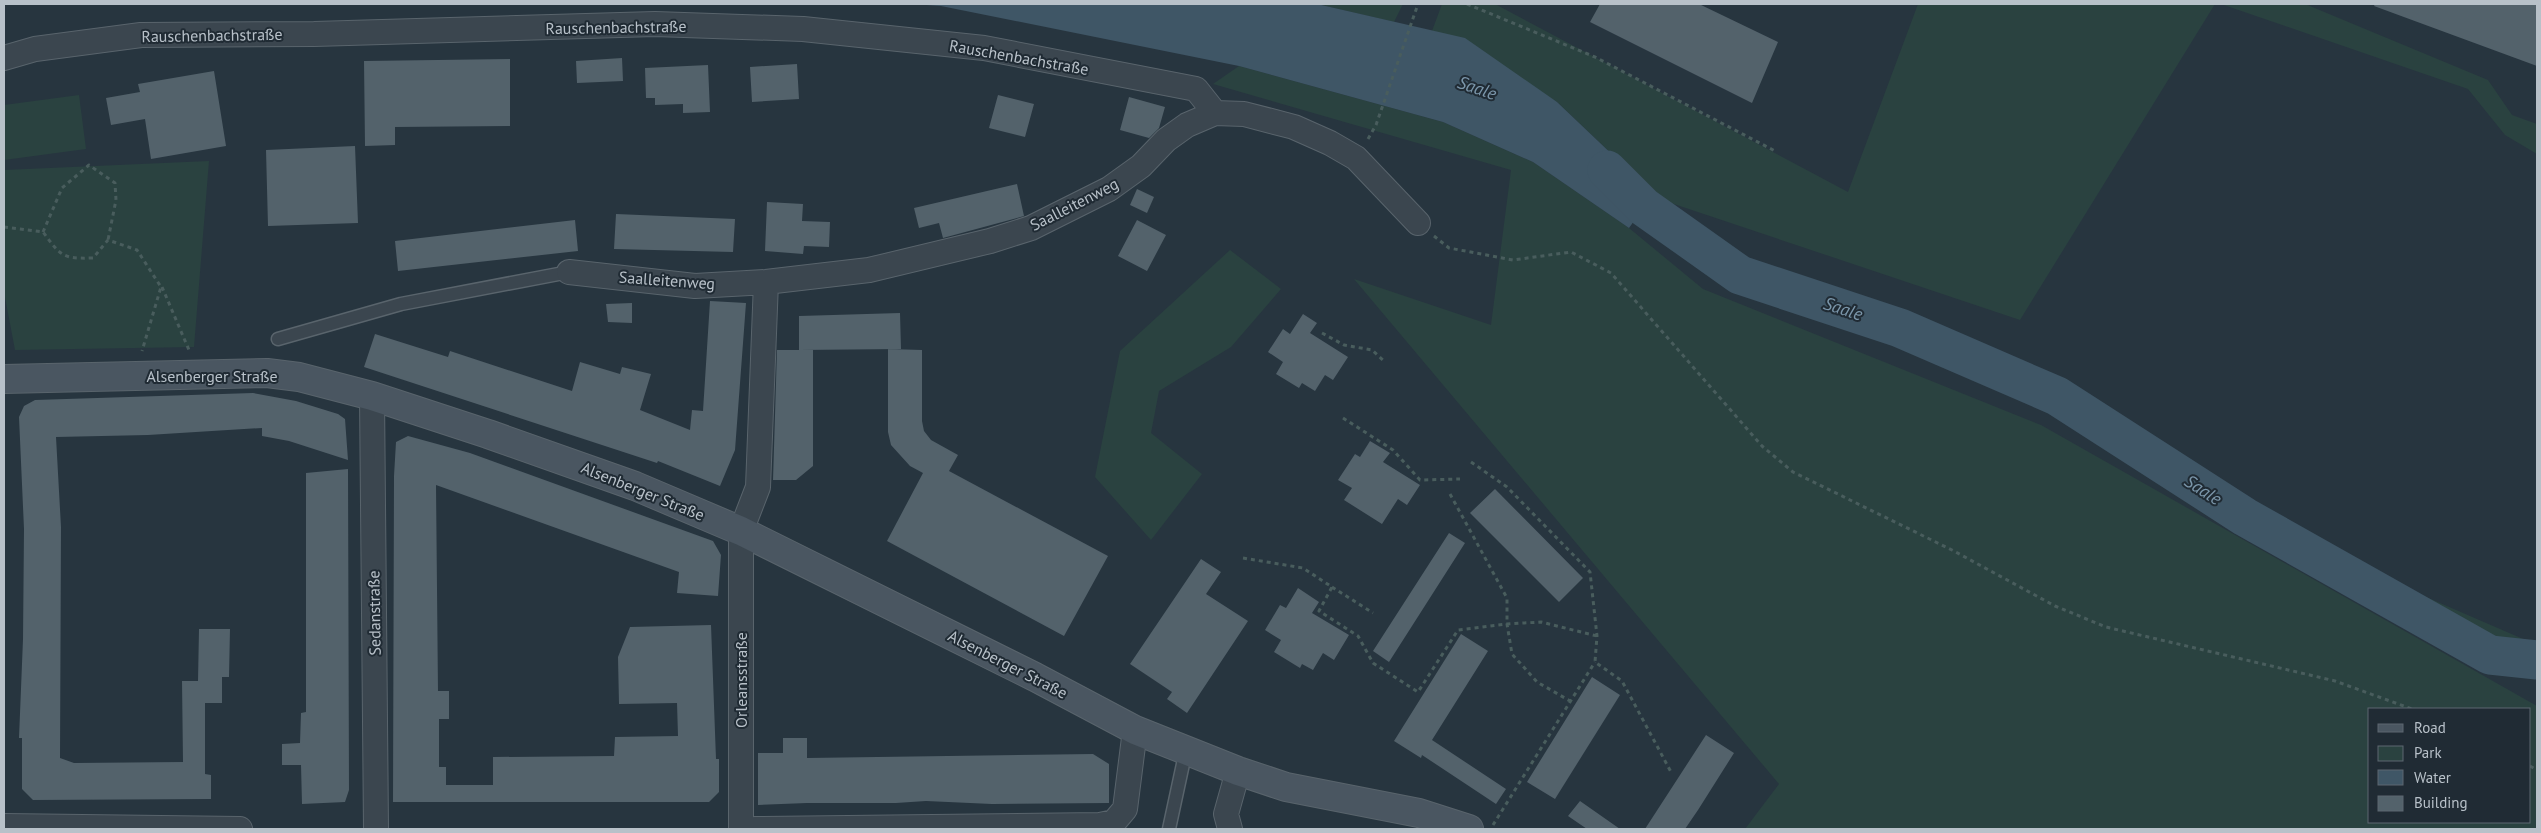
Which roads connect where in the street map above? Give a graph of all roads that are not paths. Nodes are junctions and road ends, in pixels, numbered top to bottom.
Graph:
1 (4, 58) edge
2 (1215, 113) junction
3 (1418, 223) road end
4 (569, 272) joint
5 (766, 282) junction
6 (278, 339) dead end
7 (4, 379) edge
8 (372, 396) junction
9 (741, 531) junction
10 (1135, 730) junction
11 (1186, 750) junction
12 (1238, 771) junction
13 (4, 826) edge
14 (240, 829) edge
15 (376, 829) edge
16 (741, 829) edge
17 (755, 829) edge
18 (1169, 829) edge
19 (1230, 829) edge
20 (1469, 829) edge

1 - 2 street, Rauschenbachstraße
2 - 3 street, Saalleitenweg
2 - 5 street, Saalleitenweg
4 - 5 street, Saalleitenweg
4 - 6 lane
5 - 9 street
7 - 8 street, Alsenberger Straße
8 - 9 street, Alsenberger Straße
8 - 15 street, Sedanstraße
9 - 10 street, Alsenberger Straße
9 - 16 street, Orleansstraße
10 - 11 street, Alsenberger Straße
10 - 17 street
11 - 12 street, Alsenberger Straße
11 - 18 lane
12 - 19 street
12 - 20 street, Alsenberger Straße
13 - 14 street

